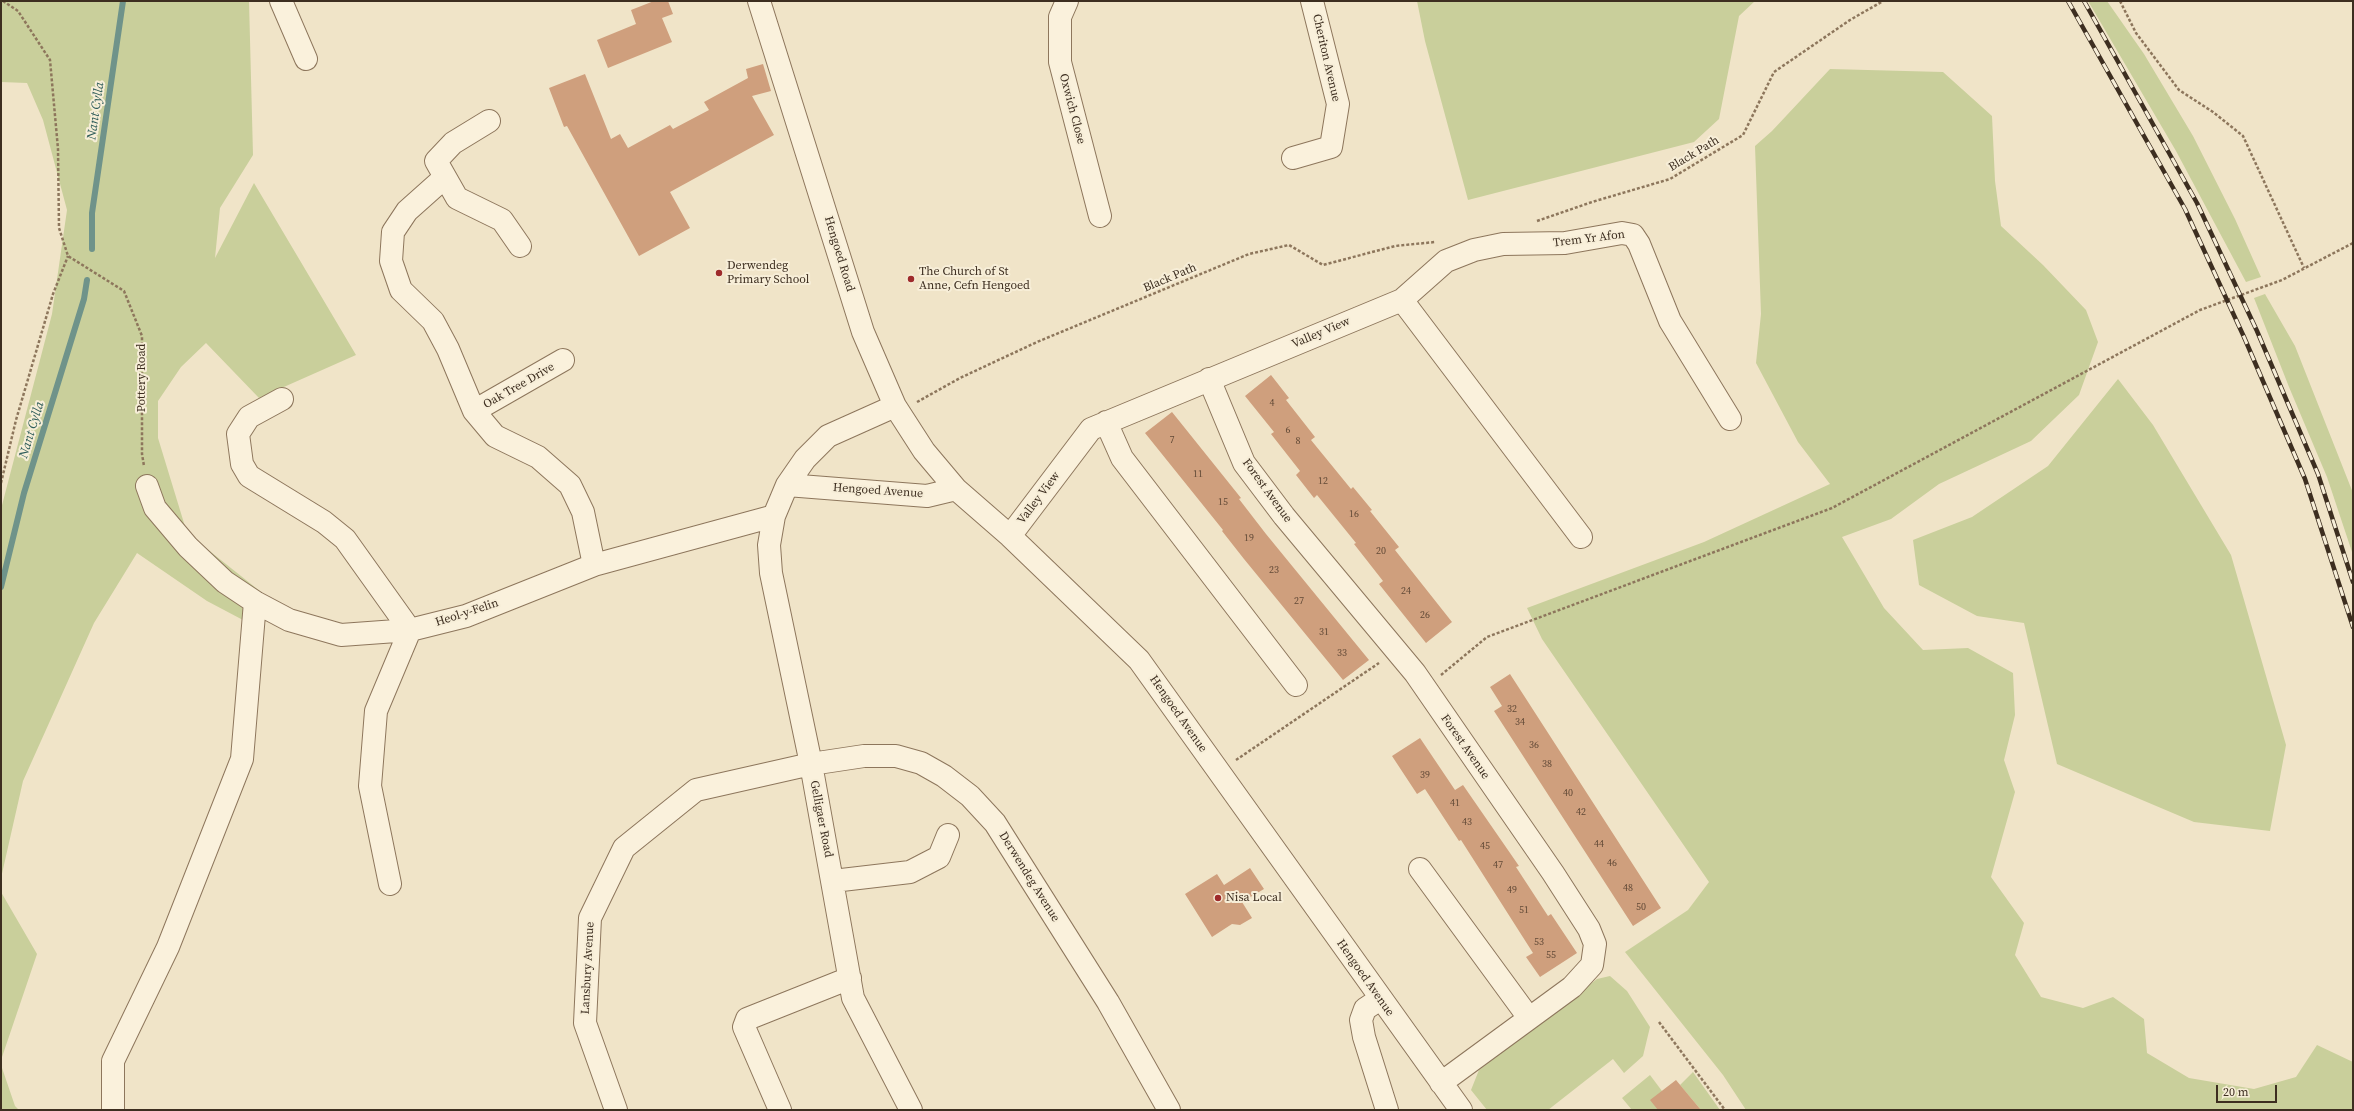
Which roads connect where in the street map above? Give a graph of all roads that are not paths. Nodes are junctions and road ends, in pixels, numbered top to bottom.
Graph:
1 (281, 1) edge
2 (759, 1) edge
3 (1067, 1) edge
4 (1312, 1) edge
5 (306, 59) dead end
6 (490, 121) dead end
7 (1293, 158) dead end
8 (440, 169) junction
9 (1100, 216) dead end
10 (520, 246) dead end
11 (1402, 300) junction
12 (563, 360) dead end
13 (1209, 379) junction
14 (282, 399) dead end
15 (896, 408) junction
16 (474, 411) junction
17 (1730, 419) dead end
18 (1106, 422) junction
19 (787, 485) junction
20 (147, 486) road end
21 (956, 489) junction
22 (774, 516) junction
23 (1010, 536) junction
24 (1581, 537) dead end
25 (594, 565) junction
26 (255, 602) junction
27 (410, 630) junction
28 (1296, 685) dead end
29 (811, 764) junction
30 (948, 835) dead end
31 (1420, 869) dead end
32 (833, 881) junction
33 (390, 884) dead end
34 (850, 978) junction
35 (1380, 999) junction
36 (1529, 1018) junction
37 (1441, 1082) junction
38 (113, 1110) edge
39 (616, 1110) edge
40 (780, 1110) edge
41 (912, 1110) edge
42 (1169, 1110) edge
43 (1387, 1110) edge
44 (1461, 1110) edge

1 - 5 street
2 - 15 street, Hengoed Road
3 - 9 street, Oxwich Close
4 - 7 street, Cheriton Avenue
6 - 8 street, Oak Tree Drive
8 - 10 street
8 - 16 street, Oak Tree Drive
11 - 13 street, Valley View
11 - 17 street, Trem Yr Afon
11 - 24 street
12 - 16 street, Oak Tree Drive
13 - 18 street, Valley View
13 - 36 street, Forest Avenue
14 - 27 street
15 - 19 street, Gelligaer Road
15 - 21 street, Hengoed Road
16 - 25 street, Oak Tree Drive
18 - 23 street, Valley View
18 - 28 street
19 - 21 street, Hengoed Avenue
19 - 22 street, Gelligaer Road
20 - 26 street
21 - 23 street, Hengoed Avenue
22 - 25 street, Heol-y-Felin
22 - 29 street, Gelligaer Road
23 - 35 street, Hengoed Avenue
25 - 27 street, Heol-y-Felin
26 - 27 street
26 - 38 street
27 - 33 street
29 - 32 street, Gelligaer Road
29 - 39 street, Lansbury Avenue
29 - 42 street, Derwendeg Avenue
30 - 32 street
31 - 36 street
32 - 34 street, Gelligaer Road
34 - 40 street
34 - 41 street, Gelligaer Road
35 - 37 street, Hengoed Avenue
35 - 43 street
36 - 37 street, Forest Avenue
37 - 44 street, Hengoed Avenue

